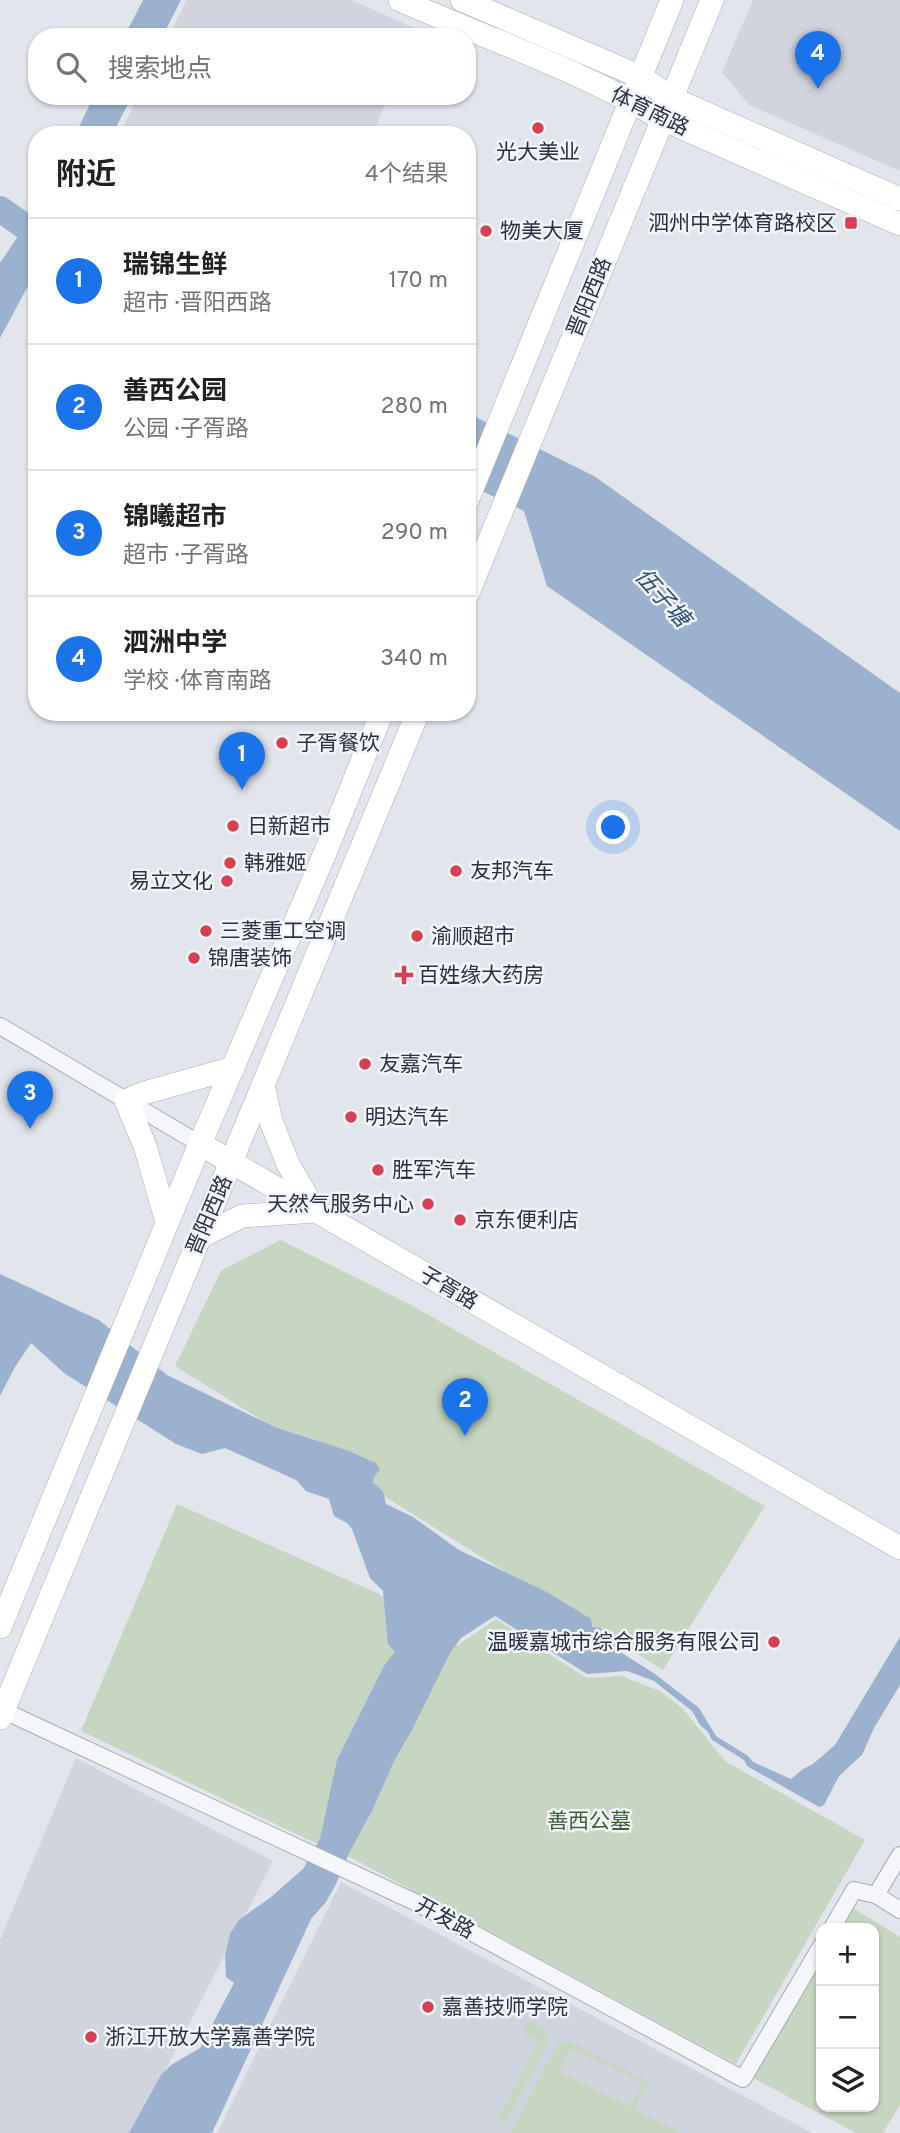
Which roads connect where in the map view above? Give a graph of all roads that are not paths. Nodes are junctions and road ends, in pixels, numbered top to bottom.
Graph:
1 (400, 0) edge
2 (462, 0) edge
3 (672, 0) edge
4 (712, 0) edge
5 (470, 28) edge
6 (476, 31) edge
7 (641, 77) junction
8 (671, 98) junction
9 (631, 101) junction
10 (662, 119) junction
11 (900, 199) edge
12 (900, 224) edge
13 (476, 480) edge
14 (476, 574) edge
15 (378, 721) edge
16 (414, 721) edge
17 (0, 1026) edge
18 (233, 1068) junction
19 (263, 1085) junction
20 (126, 1101) junction
21 (200, 1144) junction
22 (231, 1163) junction
23 (315, 1211) junction
24 (167, 1222) junction
25 (200, 1237) junction
26 (900, 1548) edge
27 (0, 1627) edge
28 (1, 1713) edge
29 (900, 1855) edge
30 (876, 1895) junction
31 (900, 1910) edge
32 (835, 1923) edge
33 (816, 1955) edge

1 - 5 main road, 体育南路
2 - 7 main road, 体育南路
3 - 7 main road, 晋阳西路
4 - 8 main road, 晋阳西路
6 - 9 main road, 体育南路
7 - 8 main road, 体育南路
7 - 9 main road, 晋阳西路
8 - 10 main road, 晋阳西路
8 - 11 main road, 体育南路
9 - 10 main road, 体育南路
9 - 13 main road, 晋阳西路
10 - 12 main road, 体育南路
10 - 14 main road, 晋阳西路
15 - 18 main road, 晋阳西路
16 - 19 main road, 晋阳西路
17 - 20 street, 子胥路
18 - 20 main road
18 - 21 main road, 晋阳西路
19 - 22 main road, 晋阳西路
19 - 23 main road
20 - 21 street, 子胥路
20 - 24 main road
21 - 22 main road, 子胥路
21 - 24 main road, 晋阳西路
22 - 23 main road, 子胥路
22 - 25 main road, 晋阳西路
23 - 25 main road
23 - 26 main road, 子胥路
24 - 27 main road, 晋阳西路
25 - 28 main road, 晋阳西路
28 - 33 street, 开发路
29 - 30 street
30 - 31 street
30 - 32 street

